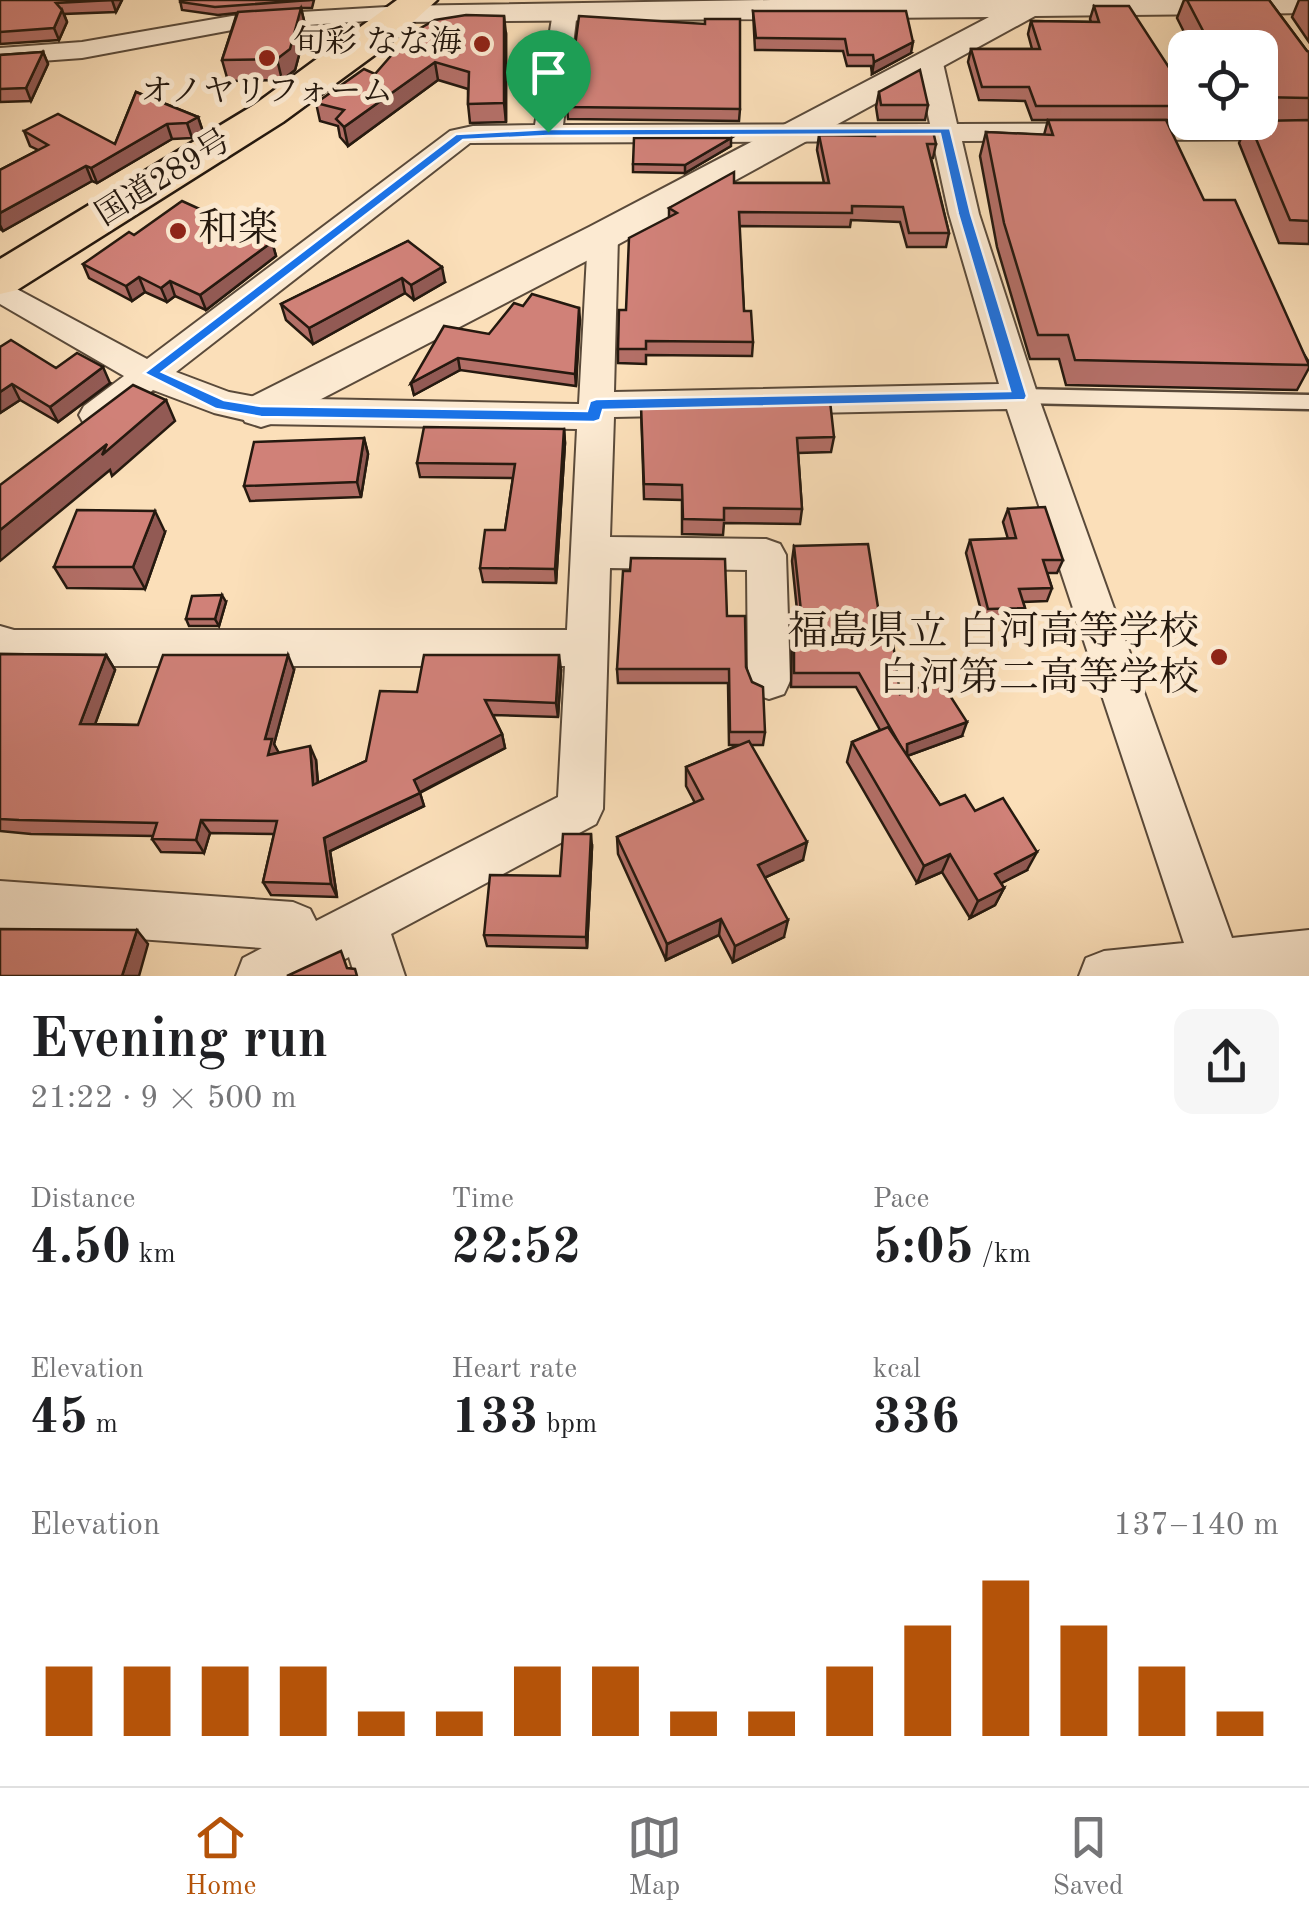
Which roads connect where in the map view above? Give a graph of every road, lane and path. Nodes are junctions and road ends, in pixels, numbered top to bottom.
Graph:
1 (1036, 4) edge
2 (1265, 4) junction
3 (1309, 4) edge
4 (927, 5) edge
5 (412, 7) edge
6 (241, 11) edge
7 (566, 12) junction
8 (1287, 35) edge
9 (942, 52) junction
10 (0, 56) edge
11 (796, 130) junction
12 (1309, 130) edge
13 (945, 131) junction
14 (548, 132) junction
15 (602, 236) junction
16 (0, 279) edge
17 (0, 290) edge
18 (151, 373) junction
19 (1020, 396) junction
20 (1309, 402) edge
21 (595, 410) junction
22 (261, 411) junction
23 (76, 432) edge
24 (591, 552) junction
25 (0, 643) edge
26 (589, 648) junction
27 (769, 681) dead end
28 (0, 905) edge
29 (364, 924) junction
30 (306, 953) junction
31 (1309, 955) edge
32 (1218, 970) edge
33 (261, 976) edge
34 (380, 976) edge
35 (1104, 976) edge

1 - 2 street
1 - 4 street
1 - 9 street
2 - 3 street
2 - 8 street
4 - 7 street
4 - 9 street
5 - 6 street
5 - 7 street
5 - 16 highway, 国道289号
6 - 10 street
7 - 14 street
9 - 11 street
9 - 13 street
11 - 13 street
11 - 14 street
11 - 15 street
12 - 13 street
13 - 19 street
14 - 18 street
15 - 21 street
15 - 22 street
17 - 18 street
18 - 22 street
18 - 23 street
19 - 20 lane
19 - 21 street
19 - 32 street
21 - 22 street
21 - 24 street
24 - 26 street
24 - 27 street
25 - 26 street
26 - 29 street
28 - 30 street
29 - 30 street
29 - 34 street
30 - 33 street
31 - 32 street
32 - 35 street

